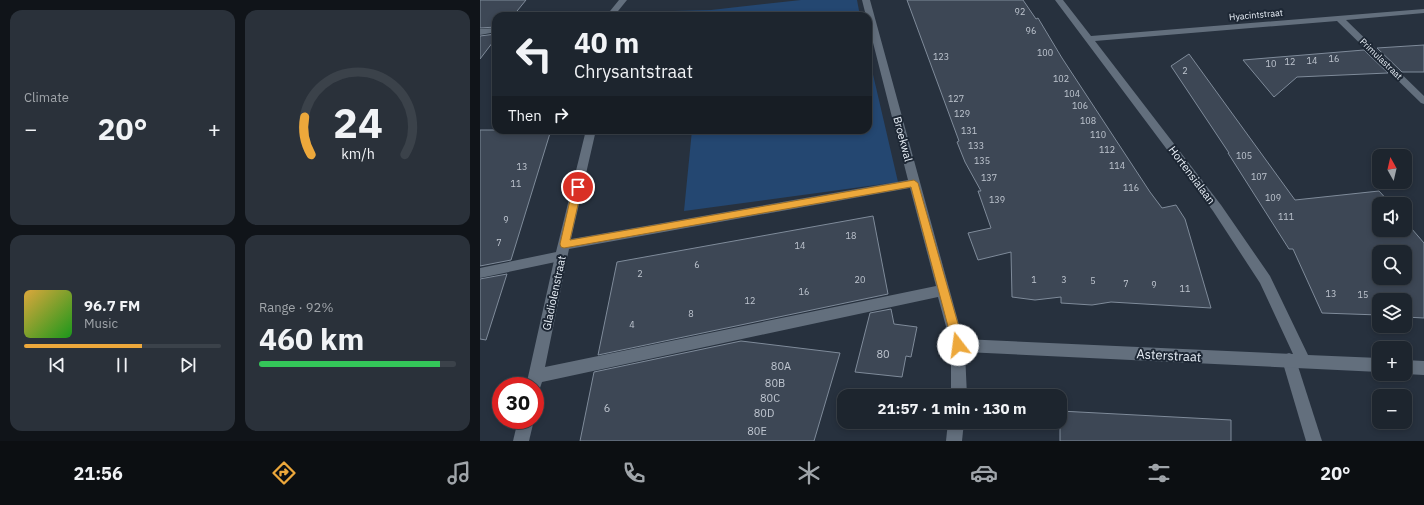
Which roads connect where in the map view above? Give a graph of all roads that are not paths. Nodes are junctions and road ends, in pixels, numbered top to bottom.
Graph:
1 (623, 0) edge
2 (866, 0) edge
3 (1060, 0) edge
4 (1424, 10) edge
5 (613, 12) edge
6 (869, 12) edge
7 (1339, 18) junction
8 (872, 23) edge
9 (492, 30) edge
10 (480, 32) edge
11 (1089, 39) junction
12 (1424, 101) edge
13 (590, 134) edge
14 (914, 183) junction
15 (563, 250) junction
16 (480, 273) edge
17 (944, 290) junction
18 (958, 345) junction
19 (1296, 361) junction
20 (1372, 365) edge
21 (1412, 367) edge
22 (1424, 368) edge
23 (536, 377) edge
24 (544, 379) edge
25 (959, 389) edge
26 (524, 429) edge
27 (955, 429) edge
28 (521, 441) edge
29 (954, 441) edge
30 (1314, 441) edge

1 - 5 street
2 - 6 street, Broekwal
3 - 11 street, Hortensialaan
4 - 7 street, Hyacintstraat
7 - 11 street, Hyacintstraat
7 - 12 street, Primulastraat
8 - 14 street, Broekwal
9 - 10 street
11 - 19 street, Hortensialaan
13 - 15 street, Gladiolenstraat
14 - 15 street
14 - 17 street, Broekwal
15 - 16 street
15 - 23 street, Gladiolenstraat
17 - 18 street, Broekwal
17 - 24 street
18 - 19 street, Asterstraat
18 - 25 street, Broekwal
19 - 20 street, Asterstraat
19 - 30 street, Hortensialaan
21 - 22 street
26 - 28 street
27 - 29 street

